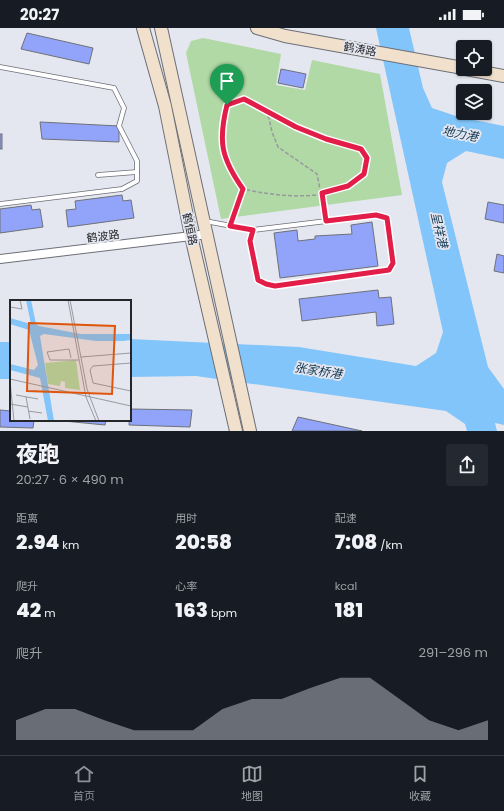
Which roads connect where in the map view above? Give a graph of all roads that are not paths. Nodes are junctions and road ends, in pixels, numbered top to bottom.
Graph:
1 (143, 28) edge
2 (161, 28) edge
3 (257, 28) edge
4 (0, 67) edge
5 (456, 67) edge
6 (492, 74) edge
7 (504, 76) edge
8 (137, 172) junction
9 (98, 175) dead end
10 (0, 204) edge
11 (205, 221) junction
12 (253, 230) junction
13 (208, 234) junction
14 (191, 236) junction
15 (0, 259) edge
16 (236, 431) edge
17 (250, 431) edge

1 - 14 street, 鹤恒路
2 - 11 street, 鹤恒路
3 - 5 street, 鹤涛路
4 - 8 lane
6 - 7 street
8 - 9 lane
8 - 10 lane
11 - 12 lane
11 - 13 street, 鹤恒路
12 - 12 lane
13 - 14 street, 鹤波路
13 - 17 street, 鹤恒路
14 - 15 street, 鹤波路
14 - 16 street, 鹤恒路

